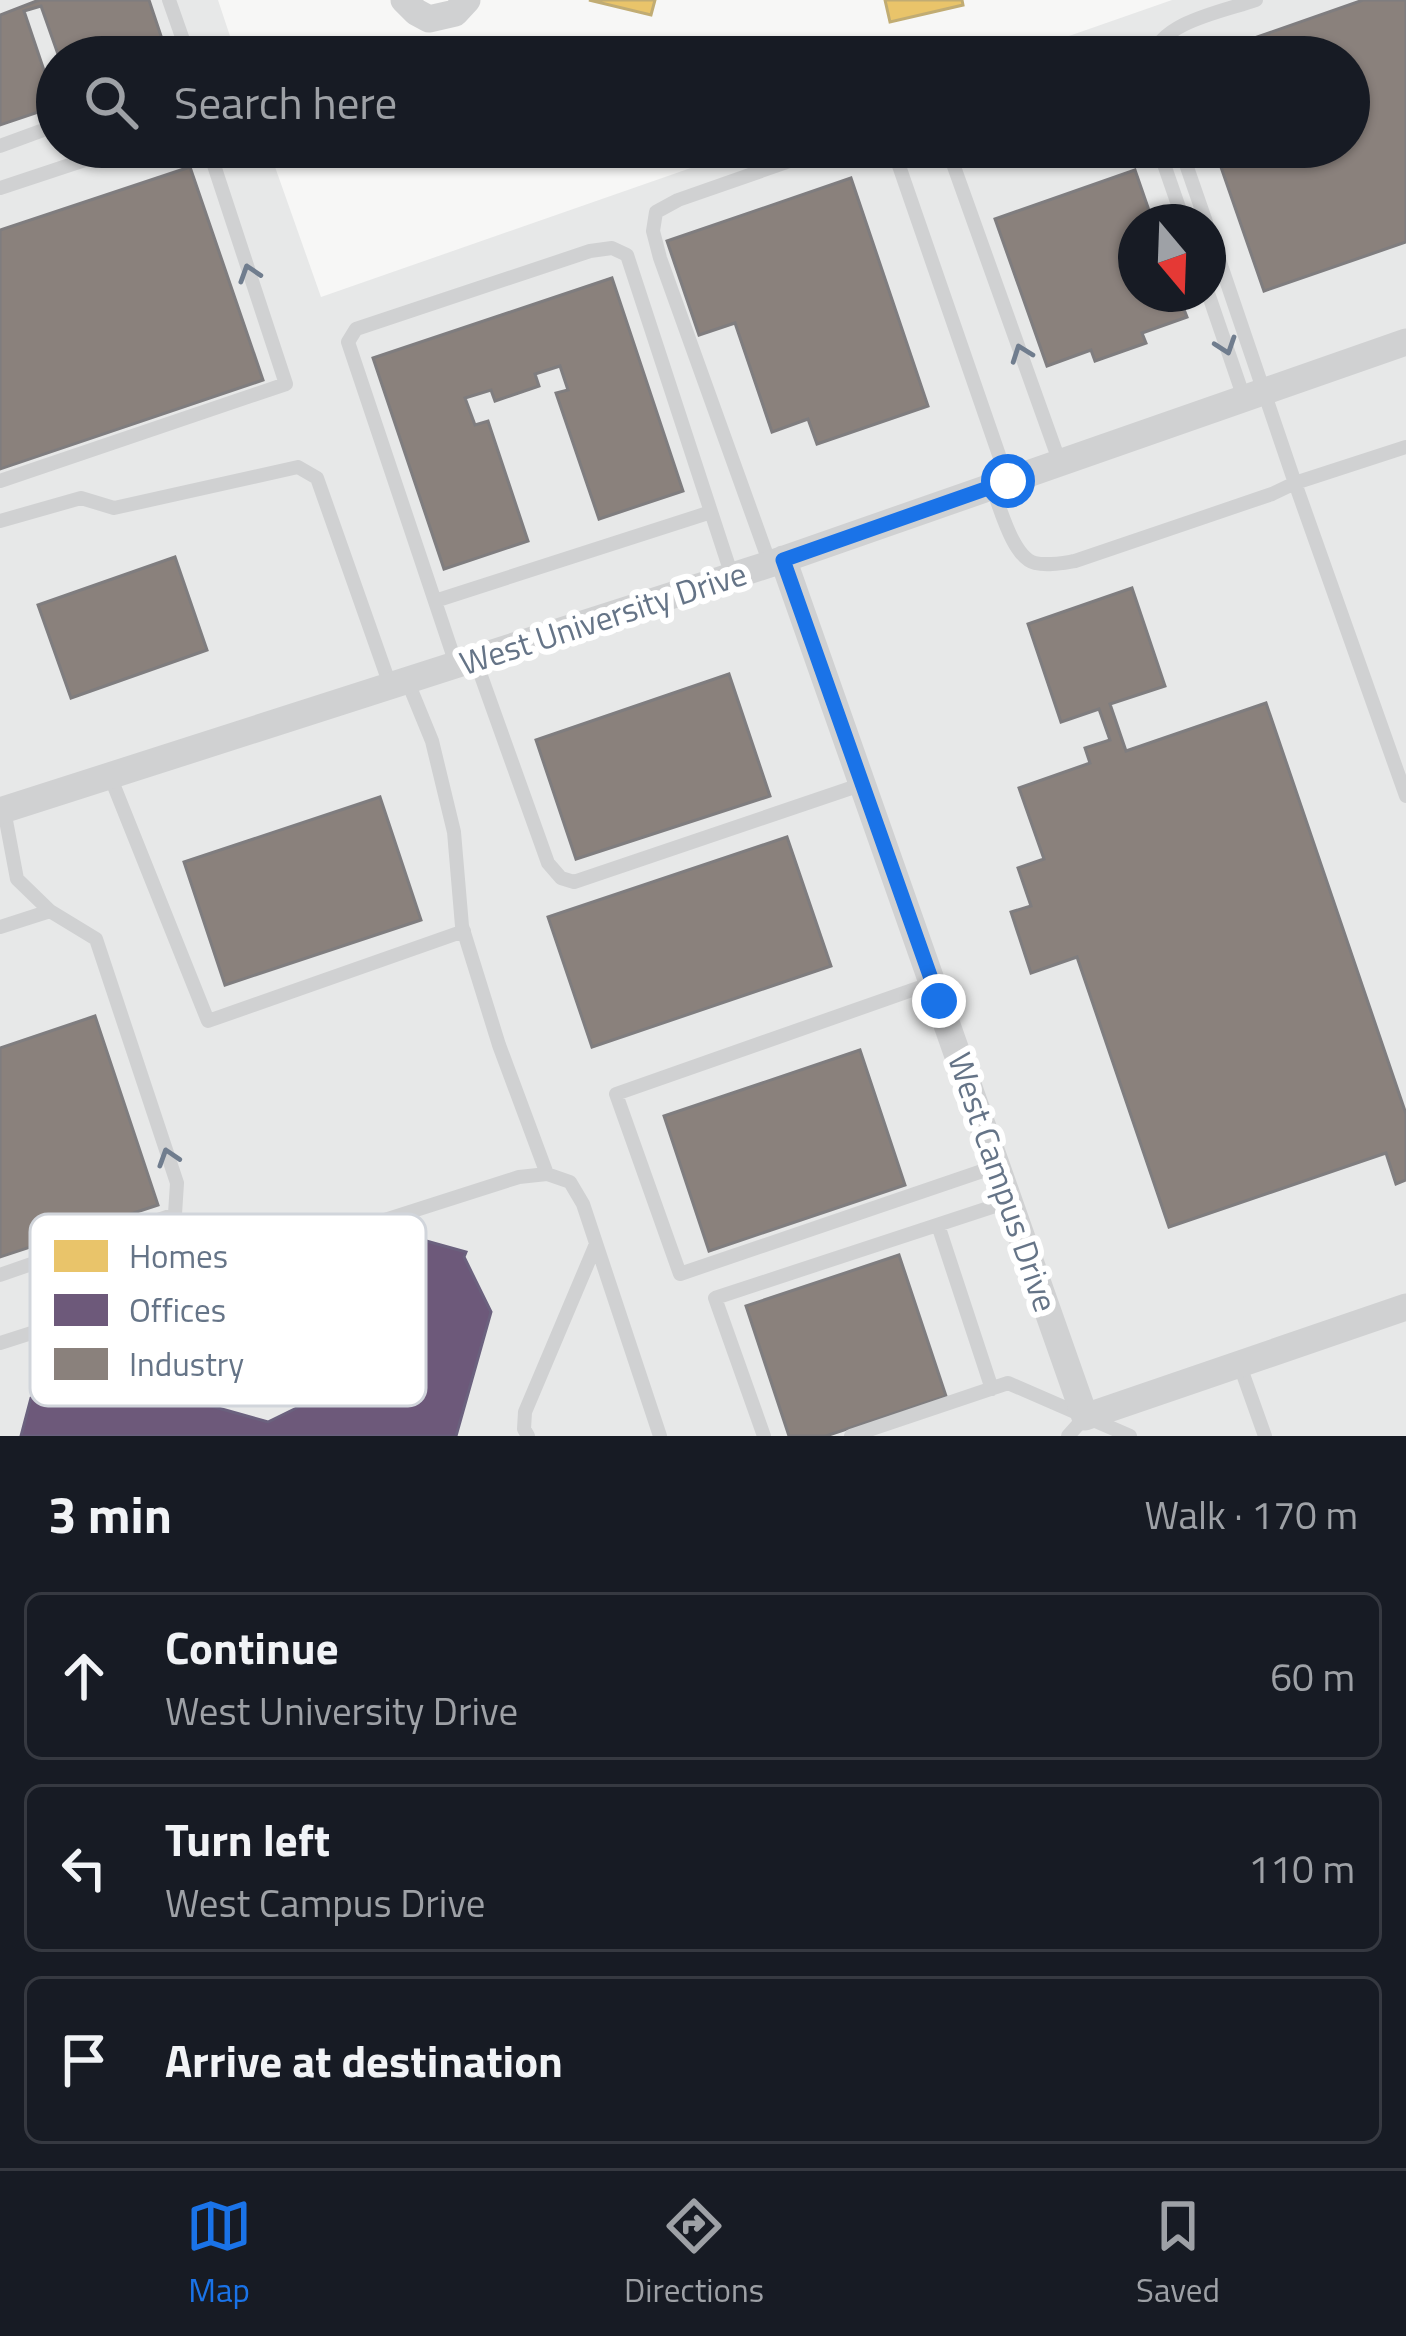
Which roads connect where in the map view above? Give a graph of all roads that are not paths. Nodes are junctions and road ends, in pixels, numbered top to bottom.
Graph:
1 (169, 0) edge
2 (404, 0) edge
3 (467, 0) edge
4 (1256, 0) edge
5 (181, 36) edge
6 (1165, 36) edge
7 (36, 133) edge
8 (0, 146) edge
9 (60, 168) edge
10 (215, 168) edge
11 (769, 168) edge
12 (900, 168) edge
13 (955, 168) edge
14 (1165, 168) edge
15 (1187, 168) edge
16 (0, 188) edge
17 (1178, 204) edge
18 (1200, 204) edge
19 (1226, 292) edge
20 (1217, 312) edge
21 (1406, 342) edge
22 (1255, 395) junction
23 (1406, 448) edge
24 (1060, 463) junction
25 (2, 481) edge
26 (1295, 483) junction
27 (1000, 484) junction
28 (711, 512) junction
29 (0, 521) edge
30 (776, 562) junction
31 (732, 576) junction
32 (435, 601) junction
33 (466, 662) junction
34 (399, 683) junction
35 (110, 775) junction
36 (862, 784) junction
37 (1406, 796) edge
38 (1, 806) edge
39 (50, 911) junction
40 (0, 928) edge
41 (464, 931) junction
42 (932, 982) junction
43 (997, 1166) junction
44 (548, 1174) junction
45 (1010, 1201) junction
46 (175, 1214) edge
47 (403, 1214) edge
48 (938, 1225) junction
49 (596, 1244) junction
50 (30, 1265) edge
51 (0, 1275) edge
52 (1406, 1307) edge
53 (30, 1333) edge
54 (0, 1342) edge
55 (1239, 1363) junction
56 (992, 1389) junction
57 (1077, 1426) edge
58 (528, 1436) edge
59 (660, 1436) edge
60 (764, 1436) edge
61 (851, 1436) edge
62 (1130, 1436) edge
63 (1265, 1436) edge

1 - 5 lane
2 - 3 street
4 - 6 lane
7 - 8 lane
9 - 16 lane
25 -> 10 lane
11 - 30 lane
12 - 27 lane
24 -> 13 lane
14 - 17 lane
15 - 18 lane
19 - 22 lane
20 -> 22 lane
21 - 22 street, West University Drive
22 - 24 street, West University Drive
22 - 26 lane
23 - 26 lane
24 - 27 street, West University Drive
26 - 27 lane
26 - 37 lane
27 - 30 street, West University Drive
28 - 31 lane
28 - 32 lane
28 - 32 lane
29 - 34 lane
30 - 31 street, West University Drive
30 - 36 street, West Campus Drive
31 - 33 street, West University Drive
32 - 33 lane
33 - 34 street, West University Drive
33 - 36 lane
34 - 35 street, West University Drive
34 - 41 lane
35 - 38 street, West University Drive
35 - 41 lane
36 - 42 street, West Campus Drive
38 - 39 lane
39 - 40 lane
46 -> 39 lane
41 - 44 lane
42 - 43 street, West Campus Drive
42 - 43 lane
43 - 45 street, West Campus Drive
44 - 47 lane
44 - 49 lane
45 - 48 lane
45 - 57 street, West Campus Drive
48 - 56 lane
48 - 60 lane
49 - 58 lane
49 - 59 lane
51 -> 50 lane
52 - 55 street
53 - 54 lane
55 - 57 street
55 - 63 lane
56 - 57 lane
56 - 61 lane
57 - 62 lane

